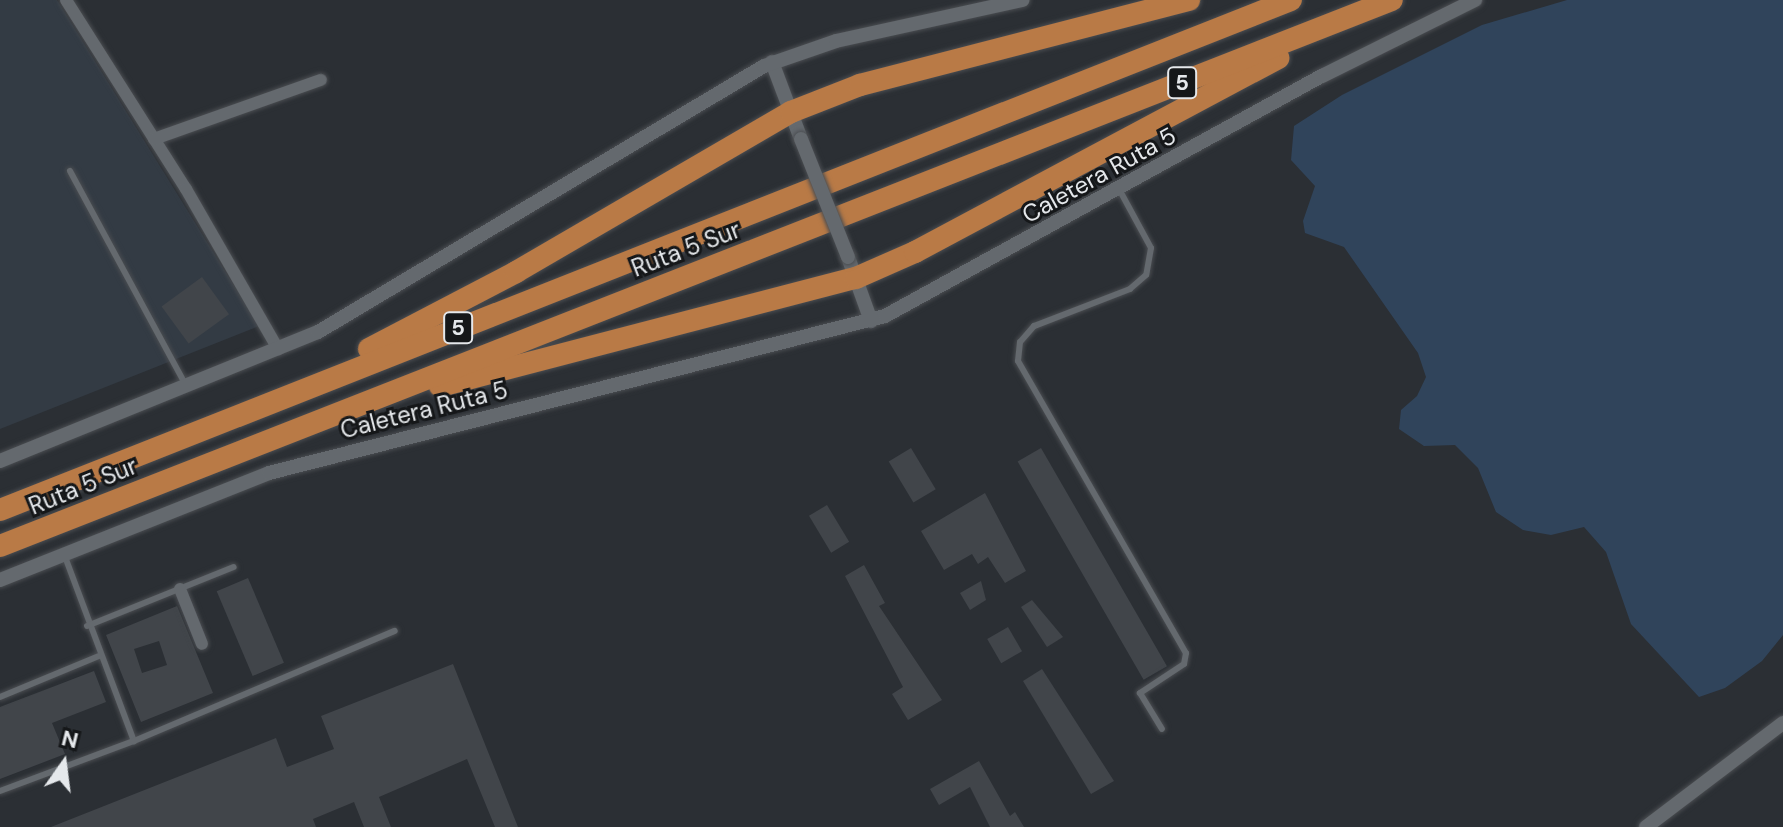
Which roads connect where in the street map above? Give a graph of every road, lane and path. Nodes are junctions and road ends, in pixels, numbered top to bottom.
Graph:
1 (66, 0) edge
2 (1023, 0) edge
3 (1189, 0) edge
4 (1291, 0) edge
5 (1475, 0) edge
6 (1385, 3) edge
7 (772, 62) junction
8 (321, 80) dead end
9 (791, 112) junction
10 (154, 139) junction
11 (70, 171) dead end
12 (1119, 189) junction
13 (852, 268) junction
14 (871, 321) junction
15 (278, 349) junction
16 (186, 387) junction
17 (273, 400) junction
18 (348, 409) junction
19 (0, 461) edge
20 (0, 510) edge
21 (0, 546) edge
22 (64, 554) junction
23 (234, 567) dead end
24 (0, 580) edge
25 (180, 589) junction
26 (87, 626) junction
27 (395, 631) dead end
28 (202, 644) dead end
29 (99, 656) junction
30 (0, 697) edge
31 (1783, 723) edge
32 (1162, 729) dead end
33 (134, 741) junction
34 (0, 791) edge
35 (1646, 827) edge

1 - 10 street
2 - 7 street
3 - 9 highway
4 - 17 highway, Ruta 5 Sur / 5
5 - 12 street, Caletera Ruta 5
6 - 13 highway
6 - 18 highway, Ruta 5 Sur / 5
7 - 9 street
7 - 15 street
8 - 10 street
9 - 13 street, bridge
9 - 17 highway
10 - 15 street
11 - 16 lane
12 - 14 street, Caletera Ruta 5
12 - 32 lane
13 - 14 street
13 - 18 highway
14 - 22 street, Caletera Ruta 5
15 - 16 street
16 - 19 street
17 - 20 highway, Ruta 5 Sur / 5
18 - 21 highway, Ruta 5 Sur / 5
22 - 24 street, Caletera Ruta 5
22 - 26 lane
23 - 25 lane
25 - 26 lane
25 - 28 street
26 - 29 lane
27 - 33 lane
29 - 30 lane
29 - 33 lane
31 - 35 street
33 - 34 lane

